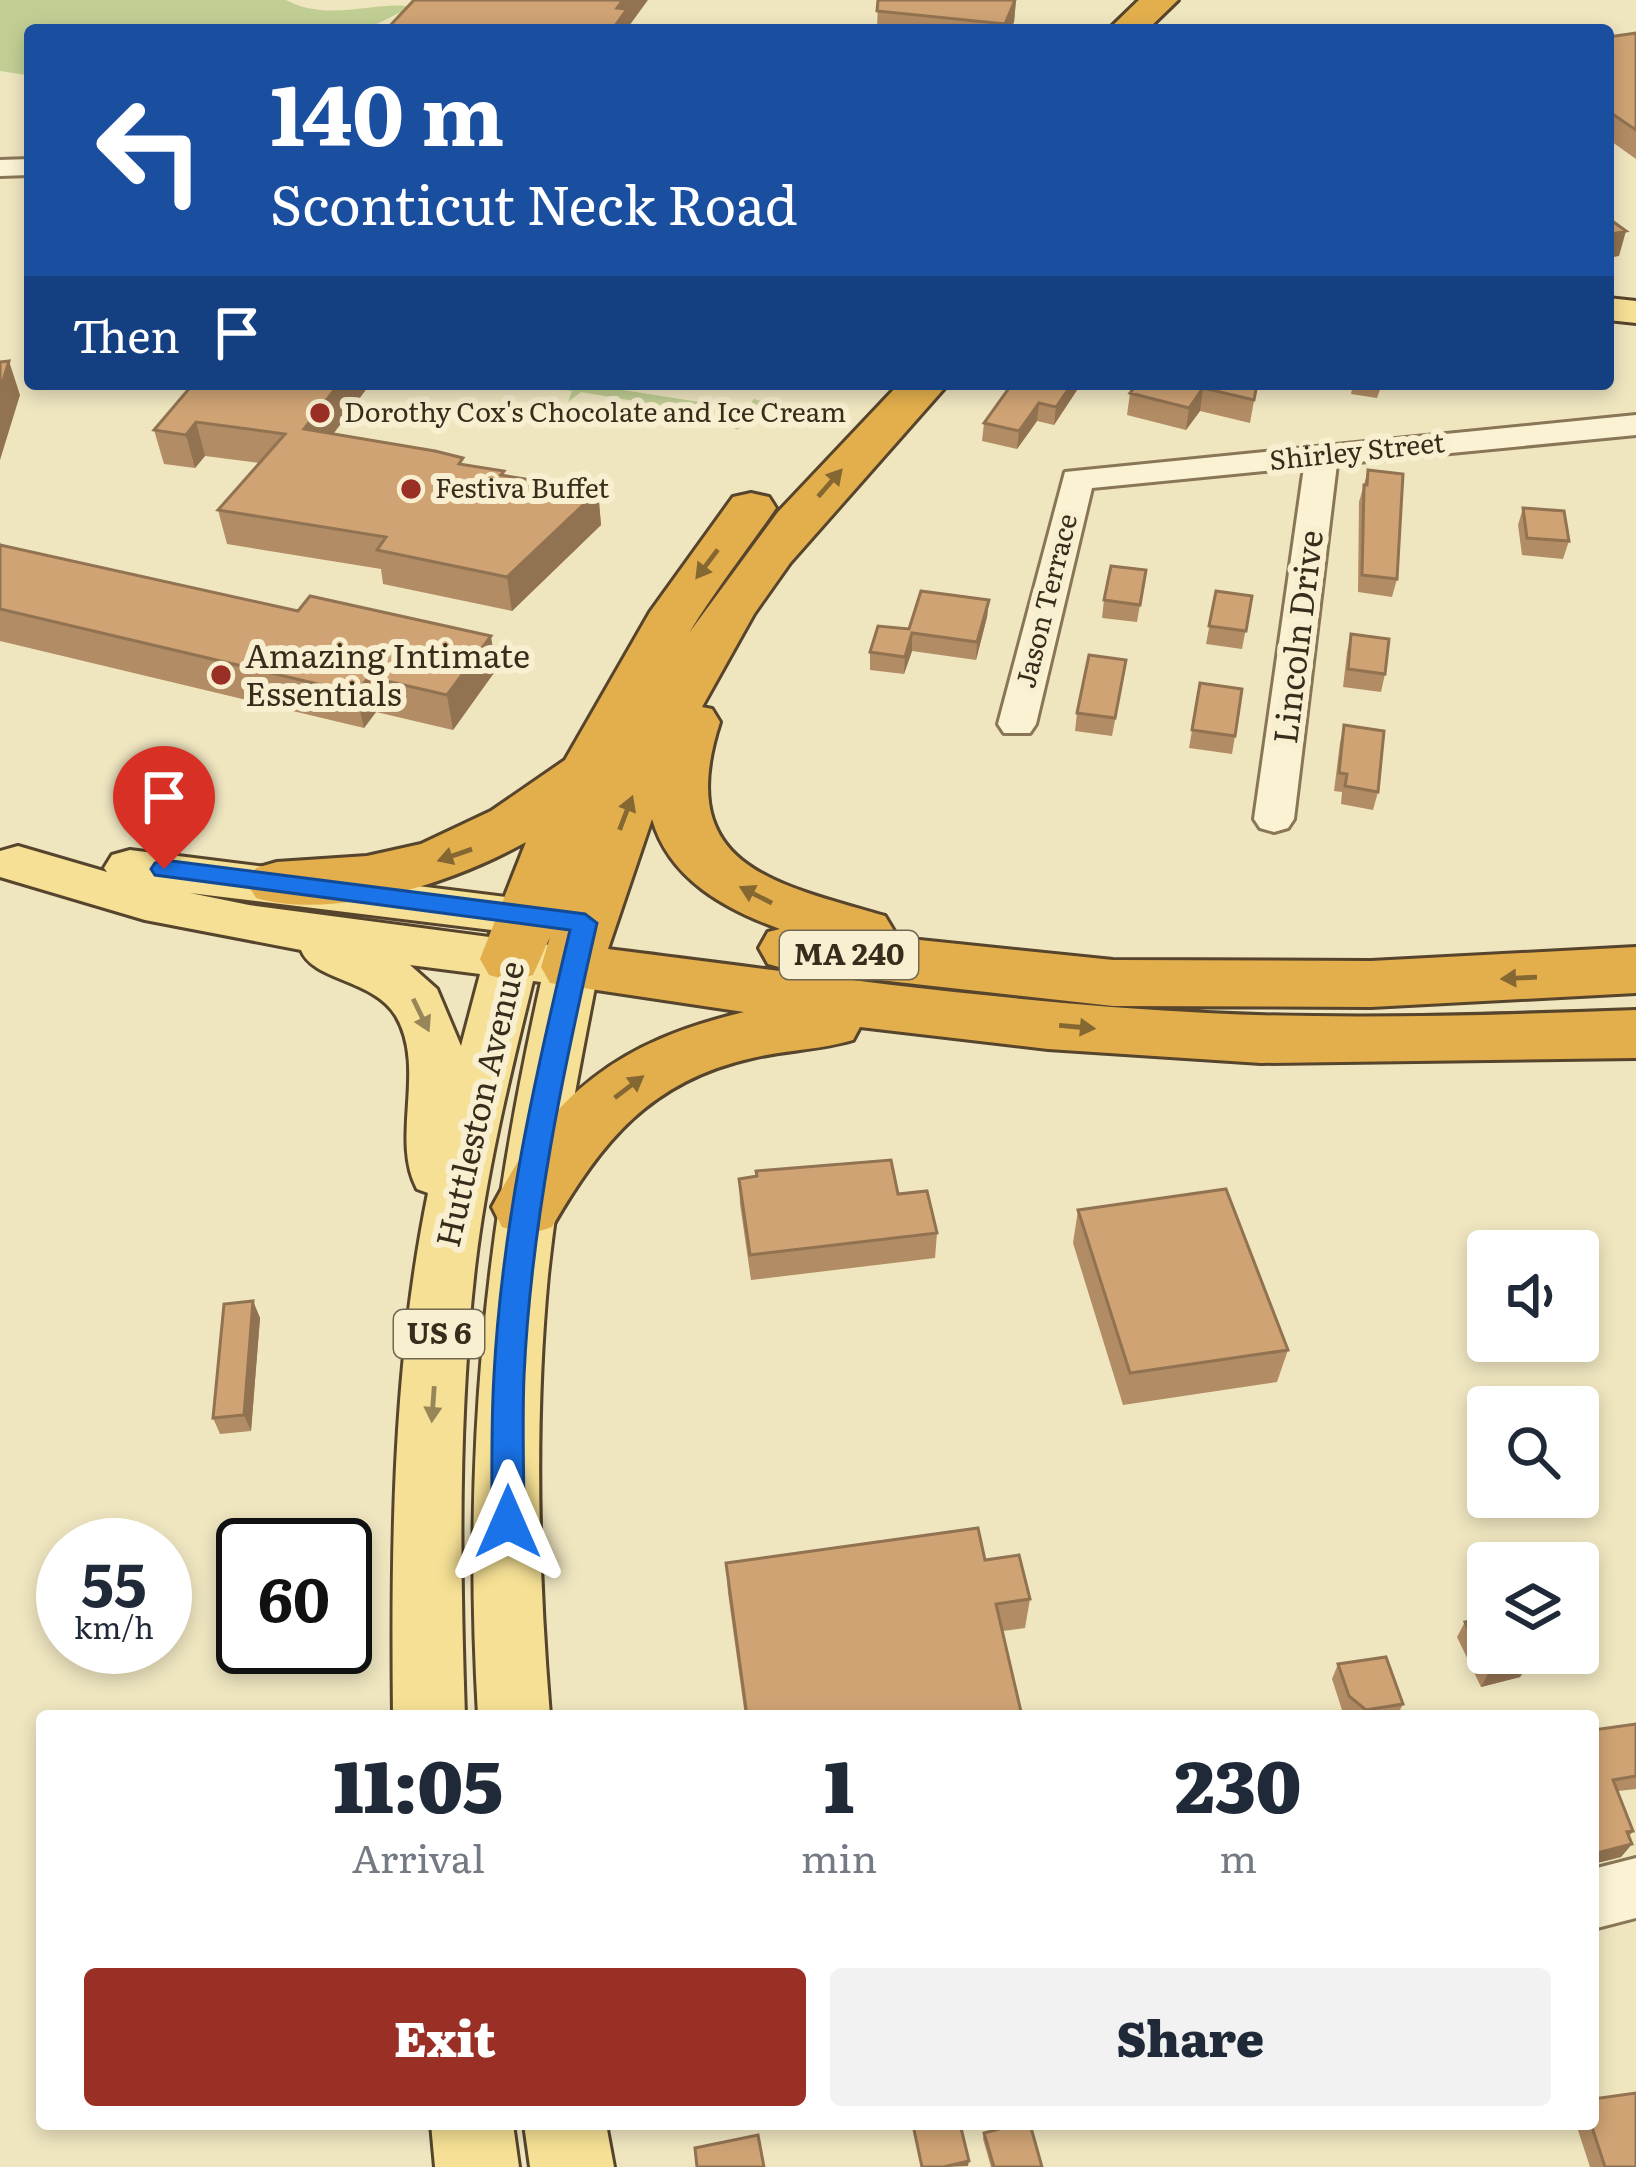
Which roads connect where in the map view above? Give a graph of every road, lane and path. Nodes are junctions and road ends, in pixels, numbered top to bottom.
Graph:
1 (1160, 0) edge
2 (1194, 0) edge
3 (1133, 24) edge
4 (1169, 24) edge
5 (864, 390) edge
6 (919, 390) edge
7 (1636, 425) edge
8 (1322, 455) junction
9 (1077, 479) joint
10 (728, 613) junction
11 (1018, 724) dead end
12 (589, 771) junction
13 (1274, 819) dead end
14 (9, 863) edge
15 (263, 903) junction
16 (549, 941) junction
17 (1636, 970) edge
18 (1113, 983) junction
19 (961, 1016) junction
20 (1636, 1034) edge
21 (527, 1207) junction
22 (444, 1267) junction
23 (429, 1710) edge
24 (514, 1710) edge
25 (1636, 1888) edge
26 (1599, 1897) edge
27 (473, 2130) edge
28 (566, 2130) edge
29 (477, 2167) edge
30 (572, 2167) edge

1 - 3 highway
2 - 4 highway
5 -> 12 highway, Huttleston Avenue / US 6
10 -> 6 highway, Huttleston Avenue / US 6
7 - 8 street, Shirley Street
8 - 9 street, Shirley Street
8 - 13 street, Lincoln Drive
9 - 11 street, Jason Terrace
16 -> 10 highway, Huttleston Avenue / US 6
18 -> 10 highway
12 -> 15 highway
12 - 16 highway, Huttleston Avenue / US 6
14 - 15 main road
15 - 16 main road
15 -> 22 main road
16 - 18 highway, MA 240
16 - 19 highway, MA 240
16 - 21 main road, Huttleston Avenue / US 6
16 - 22 main road, Huttleston Avenue / US 6
17 -> 18 highway, MA 240
19 -> 20 highway, MA 240
21 -> 19 highway
21 - 24 main road, Huttleston Avenue / US 6
22 -> 23 main road, Huttleston Avenue / US 6
25 - 26 street
27 - 29 main road
28 - 30 main road

